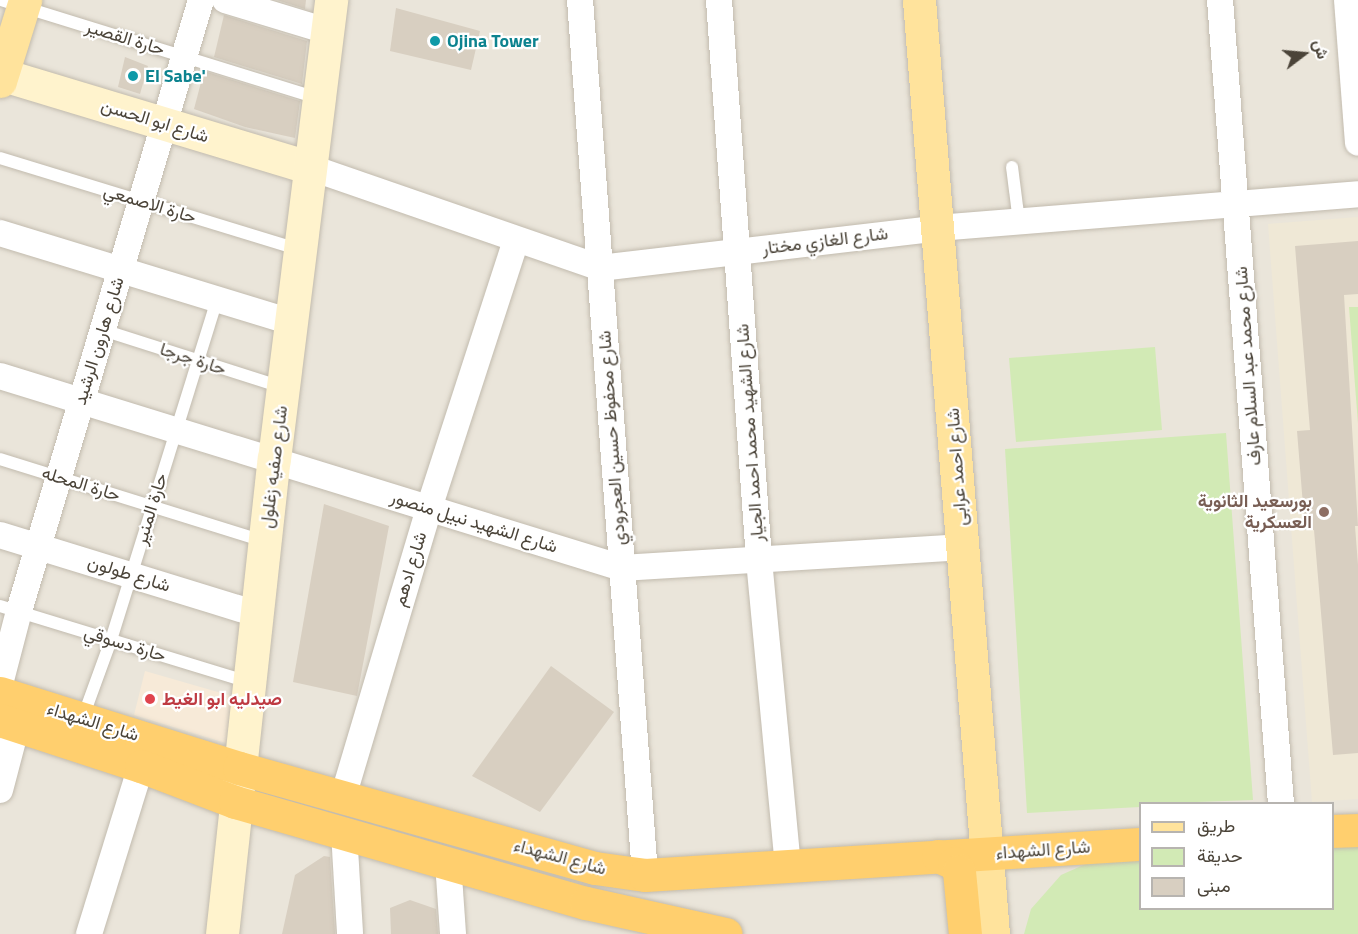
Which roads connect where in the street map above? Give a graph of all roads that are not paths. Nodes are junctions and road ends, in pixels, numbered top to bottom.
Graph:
1 (201, 0) edge
2 (225, 0) edge
3 (580, 0) edge
4 (719, 0) edge
5 (919, 0) edge
6 (1220, 0) edge
7 (1347, 0) edge
8 (16, 2) edge
9 (329, 15) edge
10 (184, 57) junction
11 (1, 76) edge
12 (318, 98) junction
13 (164, 123) junction
14 (1358, 143) edge
15 (0, 158) edge
16 (1012, 166) dead end
17 (309, 167) junction
18 (1358, 194) edge
19 (141, 201) junction
20 (1236, 205) junction
21 (1019, 222) junction
22 (938, 228) junction
23 (0, 233) edge
24 (516, 240) junction
25 (299, 250) junction
26 (737, 252) junction
27 (600, 268) junction
28 (121, 270) junction
29 (217, 299) junction
30 (291, 322) junction
31 (103, 330) junction
32 (198, 360) junction
33 (0, 376) edge
34 (283, 388) junction
35 (82, 401) junction
36 (177, 429) junction
37 (0, 459) edge
38 (274, 459) junction
39 (59, 477) junction
40 (153, 506) junction
41 (429, 508) junction
42 (0, 535) edge
43 (265, 541) junction
44 (38, 547) junction
45 (963, 547) junction
46 (759, 560) junction
47 (622, 568) junction
48 (131, 575) junction
49 (9, 609) edge
50 (257, 614) junction
51 (111, 640) junction
52 (249, 683) junction
53 (0, 684) edge
54 (0, 693) edge
55 (83, 717) junction
56 (8, 723) edge
57 (141, 766) junction
58 (239, 768) junction
59 (0, 790) edge
60 (343, 796) junction
61 (236, 802) junction
62 (1281, 802) edge
63 (1358, 830) edge
64 (1334, 831) edge
65 (344, 832) junction
66 (1139, 843) edge
67 (987, 853) junction
68 (938, 856) junction
69 (448, 862) junction
70 (788, 866) junction
71 (645, 875) junction
72 (711, 932) edge
73 (89, 934) edge
74 (222, 934) edge
75 (350, 934) edge
76 (453, 934) edge
77 (965, 934) edge
78 (993, 934) edge

1 - 10 street, شارع هارون الرشيد
2 - 9 street
3 - 27 street, شارع محفوظ حسين العجرودي
4 - 26 street, شارع الشهيد محمد احمد الجيار
5 - 22 main road, شارع احمد عرابى
6 - 20 street, شارع محمد عبد السلام عارف
7 - 14 street
8 - 10 lane, حارة القصير
8 - 11 main road
9 - 12 street, شارع صفيه زغلول
10 - 12 lane, حارة القصير
10 - 13 street, شارع هارون الرشيد
11 - 13 street, شارع ابو الحسن
12 - 17 street, شارع صفيه زغلول
13 - 17 street, شارع ابو الحسن
13 - 19 street, شارع هارون الرشيد
15 - 19 lane, حارة الاصمعي
16 - 21 lane
17 - 24 street, شارع الغازي مختار
17 - 25 street, شارع صفيه زغلول
18 - 20 street, شارع الغازي مختار
19 - 25 lane, حارة الاصمعي
19 - 28 street, شارع هارون الرشيد
20 - 21 street, شارع الغازي مختار
20 - 62 street, شارع محمد عبد السلام عارف
21 - 22 street, شارع الغازي مختار
22 - 26 street, شارع الغازي مختار
22 - 45 main road, شارع احمد عرابى
23 - 28 street
24 - 27 street, شارع الغازي مختار
24 - 41 street, شارع ادهم
25 - 30 street, شارع صفيه زغلول
26 - 27 street, شارع الغازي مختار
26 - 46 street, شارع الشهيد محمد احمد الجيار
27 - 47 street, شارع محفوظ حسين العجرودي
28 - 29 street
28 - 31 street, شارع هارون الرشيد
29 - 30 street
29 - 32 lane, حارة المنير
30 - 34 street, شارع صفيه زغلول
31 - 32 lane, حارة جرجا
31 - 35 street, شارع هارون الرشيد
32 - 34 lane, حارة جرجا
32 - 36 lane, حارة المنير
33 - 35 street, شارع الشهيد نبيل منصور
34 - 38 street, شارع صفيه زغلول
35 - 36 street, شارع الشهيد نبيل منصور
35 - 39 street, شارع هارون الرشيد
36 - 38 street, شارع الشهيد نبيل منصور
36 - 40 lane, حارة المنير
37 - 39 lane, حارة المحله
38 - 41 street, شارع الشهيد نبيل منصور
38 - 43 street, شارع صفيه زغلول
39 - 40 lane, حارة المحله
39 - 44 street, شارع هارون الرشيد
40 - 43 lane, حارة المحله
40 - 48 lane, حارة المنير
41 - 47 street, شارع الشهيد نبيل منصور
41 - 60 street, شارع ادهم
42 - 44 street, شارع طولون
43 - 50 street, شارع صفيه زغلول
44 - 48 street, شارع طولون
44 - 49 street, شارع هارون الرشيد
45 - 46 street, شارع الشهيد نبيل منصور
45 - 67 main road, شارع احمد عرابى
46 - 47 street, شارع الشهيد نبيل منصور
46 - 70 street, شارع الشهيد محمد احمد الجيار
47 - 71 street, شارع محفوظ حسين العجرودي
48 - 50 street, شارع طولون
48 - 51 lane, حارة المنير
49 - 51 lane, حارة دسوقي
49 - 53 street, شارع هارون الرشيد
50 - 52 street, شارع صفيه زغلول
51 - 52 lane, حارة دسوقي
51 - 55 lane, حارة المنير
52 - 58 street, شارع صفيه زغلول
54 - 55 highway, شارع الشهداء
55 - 58 highway, شارع الشهداء
56 - 57 highway, شارع الشهداء
56 - 59 street
57 - 61 highway, شارع الشهداء
57 - 73 street
58 - 60 highway, شارع الشهداء
58 - 61 street, شارع صفيه زغلول
60 - 71 highway, شارع الشهداء
61 - 65 highway, شارع الشهداء
61 - 74 street, شارع صفيه زغلول
63 - 64 highway
65 - 69 highway, شارع الشهداء
65 - 75 street
66 - 67 highway, شارع الشهداء
67 - 68 highway, شارع الشهداء
67 - 78 main road, شارع احمد عرابى
68 - 70 highway, شارع الشهداء
68 - 77 highway
69 - 72 highway, شارع الشهداء
69 - 76 street
70 - 71 highway, شارع الشهداء

